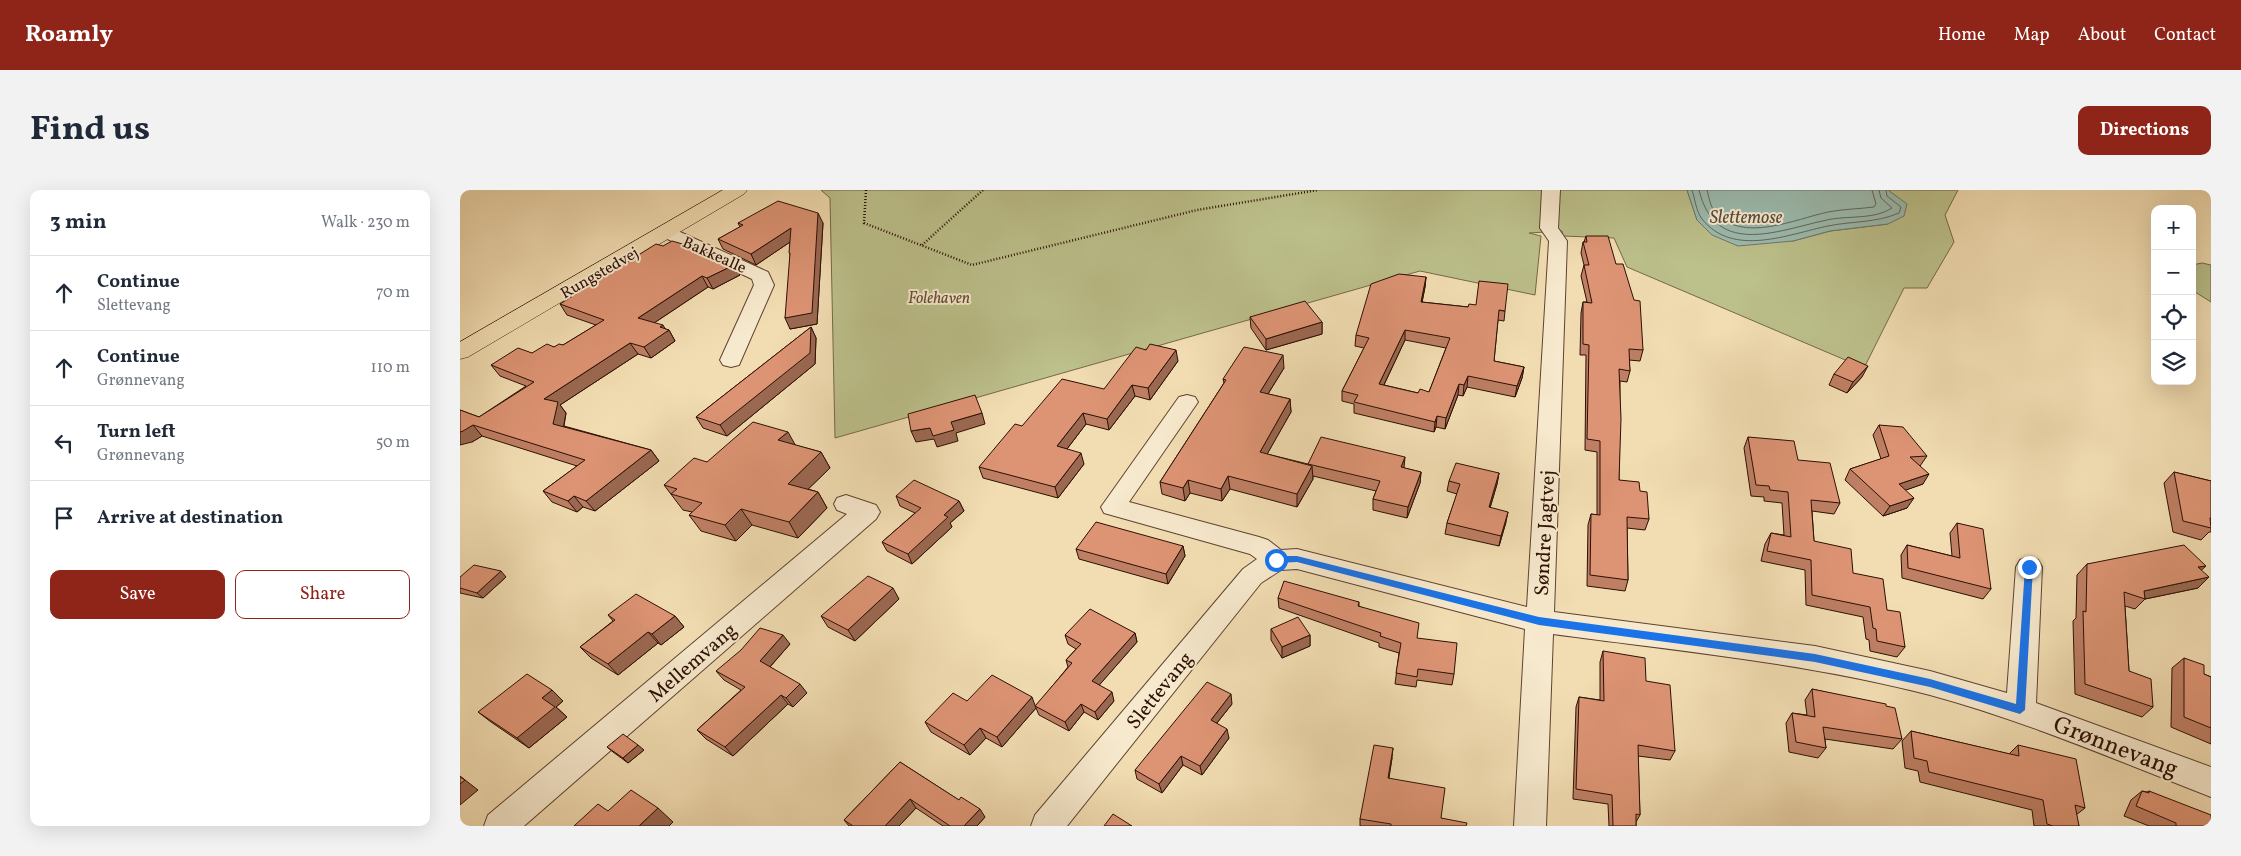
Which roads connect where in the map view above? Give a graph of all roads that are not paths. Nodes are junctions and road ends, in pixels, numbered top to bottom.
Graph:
1 (737, 190) edge
2 (1551, 190) edge
3 (667, 232) junction
4 (460, 352) edge
5 (731, 360) dead end
6 (1187, 402) dead end
7 (846, 504) dead end
8 (1276, 560) junction
9 (2029, 567) dead end
10 (1539, 621) junction
11 (2020, 710) junction
12 (2211, 782) edge
13 (500, 826) edge
14 (1047, 826) edge
15 (1530, 826) edge

1 - 3 main road, Rungstedvej
2 - 10 street, Søndre Jagtvej
3 - 4 main road, Rungstedvej
3 - 5 street, Bakkealle
6 - 8 street
7 - 13 street, Mellemvang
8 - 10 street
8 - 14 street, Slettevang
9 - 11 street
10 - 11 street, Grønnevang
10 - 15 street, Søndre Jagtvej
11 - 12 street, Grønnevang

